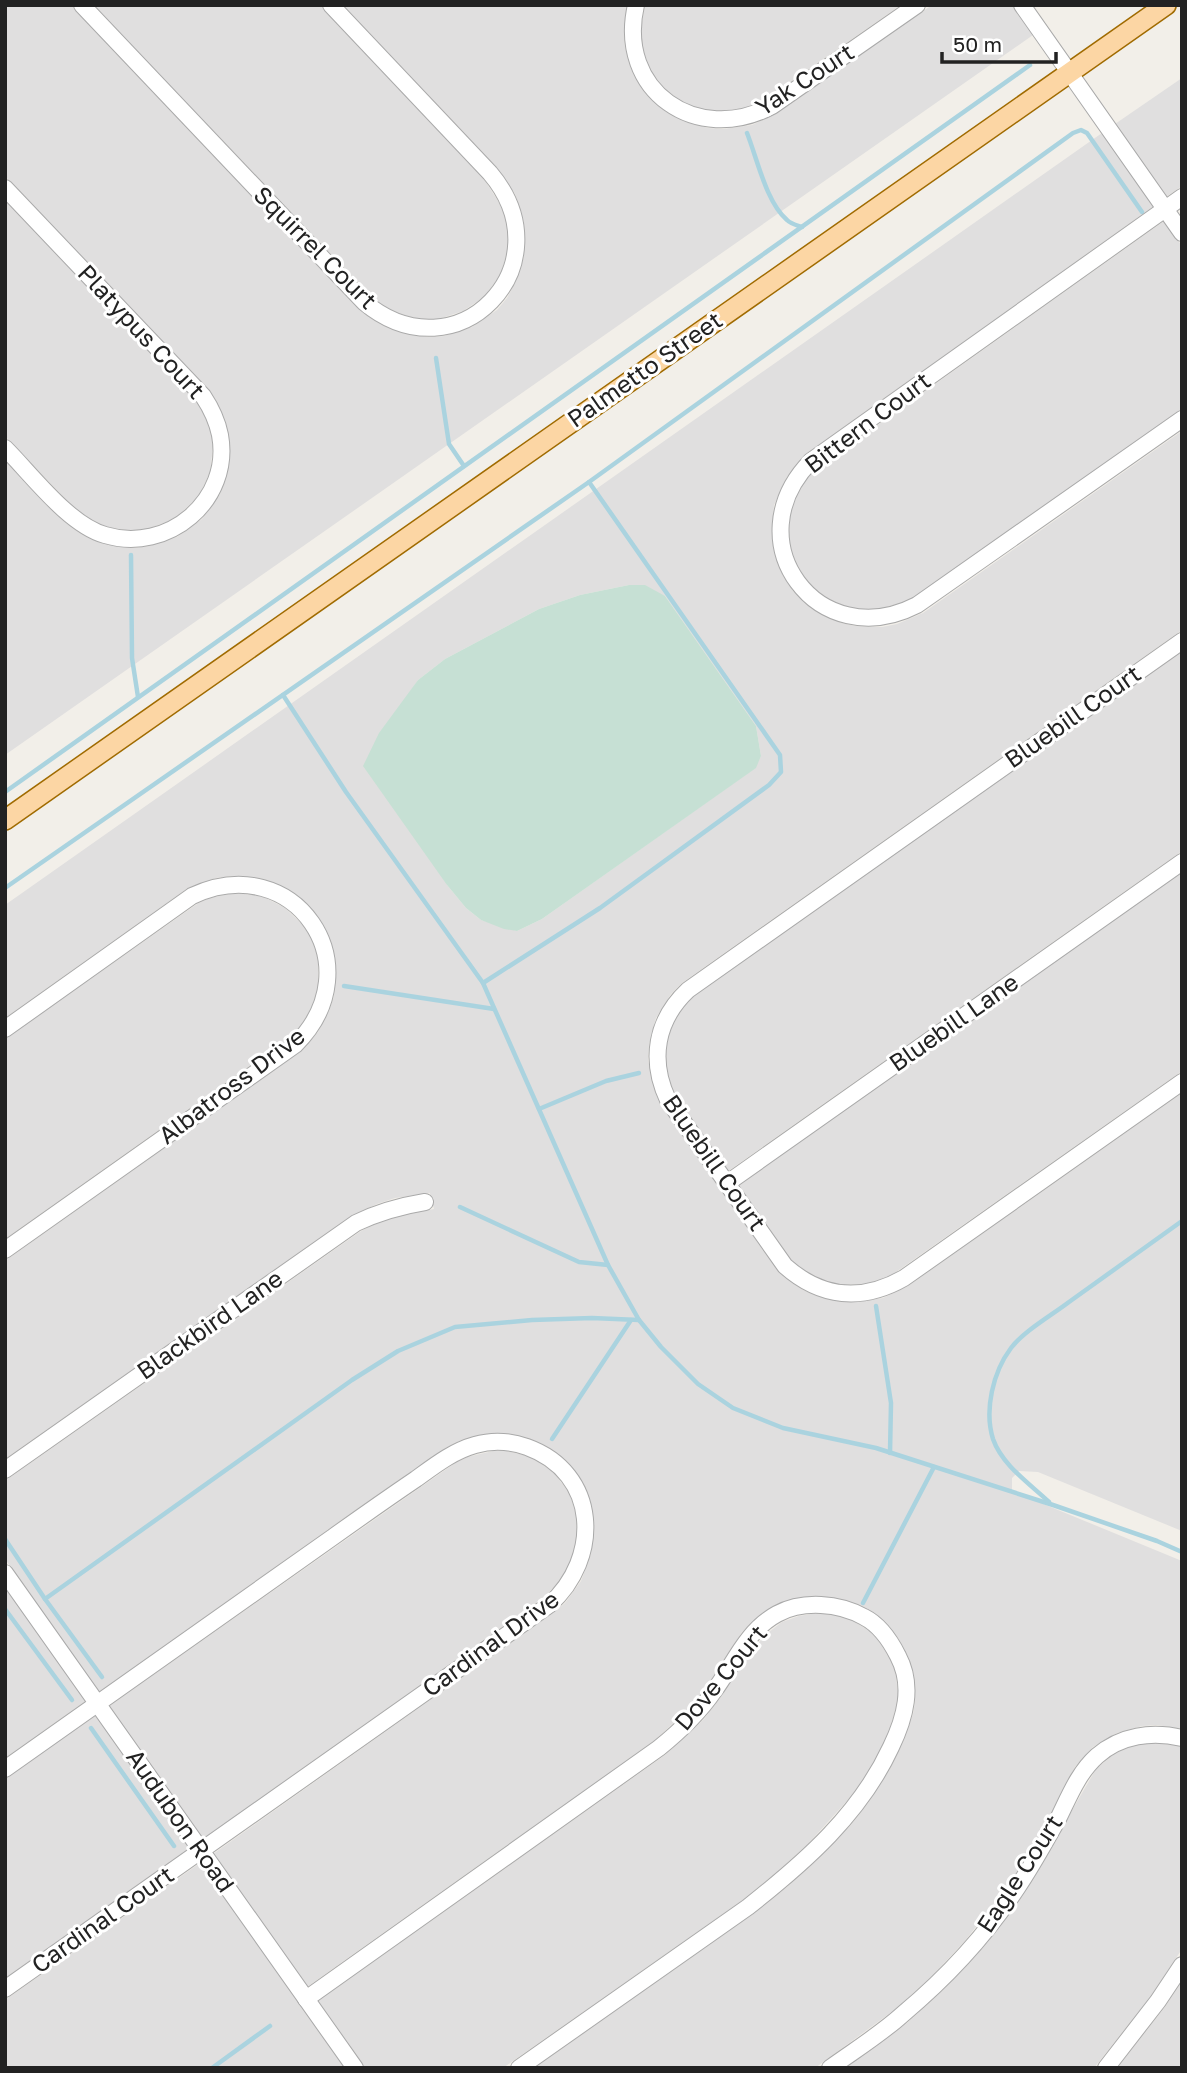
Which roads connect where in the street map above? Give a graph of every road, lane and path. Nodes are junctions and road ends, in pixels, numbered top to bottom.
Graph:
1 (82, 5) edge
2 (331, 5) edge
3 (636, 5) edge
4 (917, 5) edge
5 (1022, 5) edge
6 (1166, 5) edge
7 (1069, 73) junction
8 (5, 188) edge
9 (1182, 197) edge
10 (1165, 209) junction
11 (1182, 233) edge
12 (1182, 419) edge
13 (5, 448) edge
14 (1182, 640) edge
15 (5, 820) edge
16 (1182, 862) edge
17 (5, 1029) edge
18 (1182, 1082) edge
19 (726, 1184) junction
20 (425, 1202) dead end
21 (5, 1250) edge
22 (5, 1470) edge
23 (5, 1573) edge
24 (97, 1704) junction
25 (1182, 1738) edge
26 (5, 1769) edge
27 (201, 1851) junction
28 (1182, 1965) edge
29 (5, 1989) edge
30 (306, 1999) junction
31 (355, 2068) edge
32 (519, 2068) edge
33 (830, 2068) edge
34 (1106, 2068) edge

1 - 2 street, Squirrel Court
3 - 4 street, Yak Court
5 - 7 street
6 - 7 main road, Palmetto Street
7 - 10 street
7 - 15 main road, Palmetto Street
8 - 13 street, Platypus Court
9 - 10 street, Bittern Court
10 - 11 street
10 - 12 street, Bittern Court
14 - 19 street, Bluebill Court
16 - 19 street, Bluebill Lane
17 - 21 street, Albatross Drive
18 - 19 street, Bluebill Court
20 - 22 street, Blackbird Lane
23 - 24 street, Audubon Road
24 - 26 street
24 - 27 street, Audubon Road
24 - 27 street, Cardinal Drive
25 - 33 street, Eagle Court
27 - 29 street, Cardinal Court
27 - 30 street, Audubon Road
28 - 34 street
30 - 31 street, Audubon Road
30 - 32 street, Dove Court

